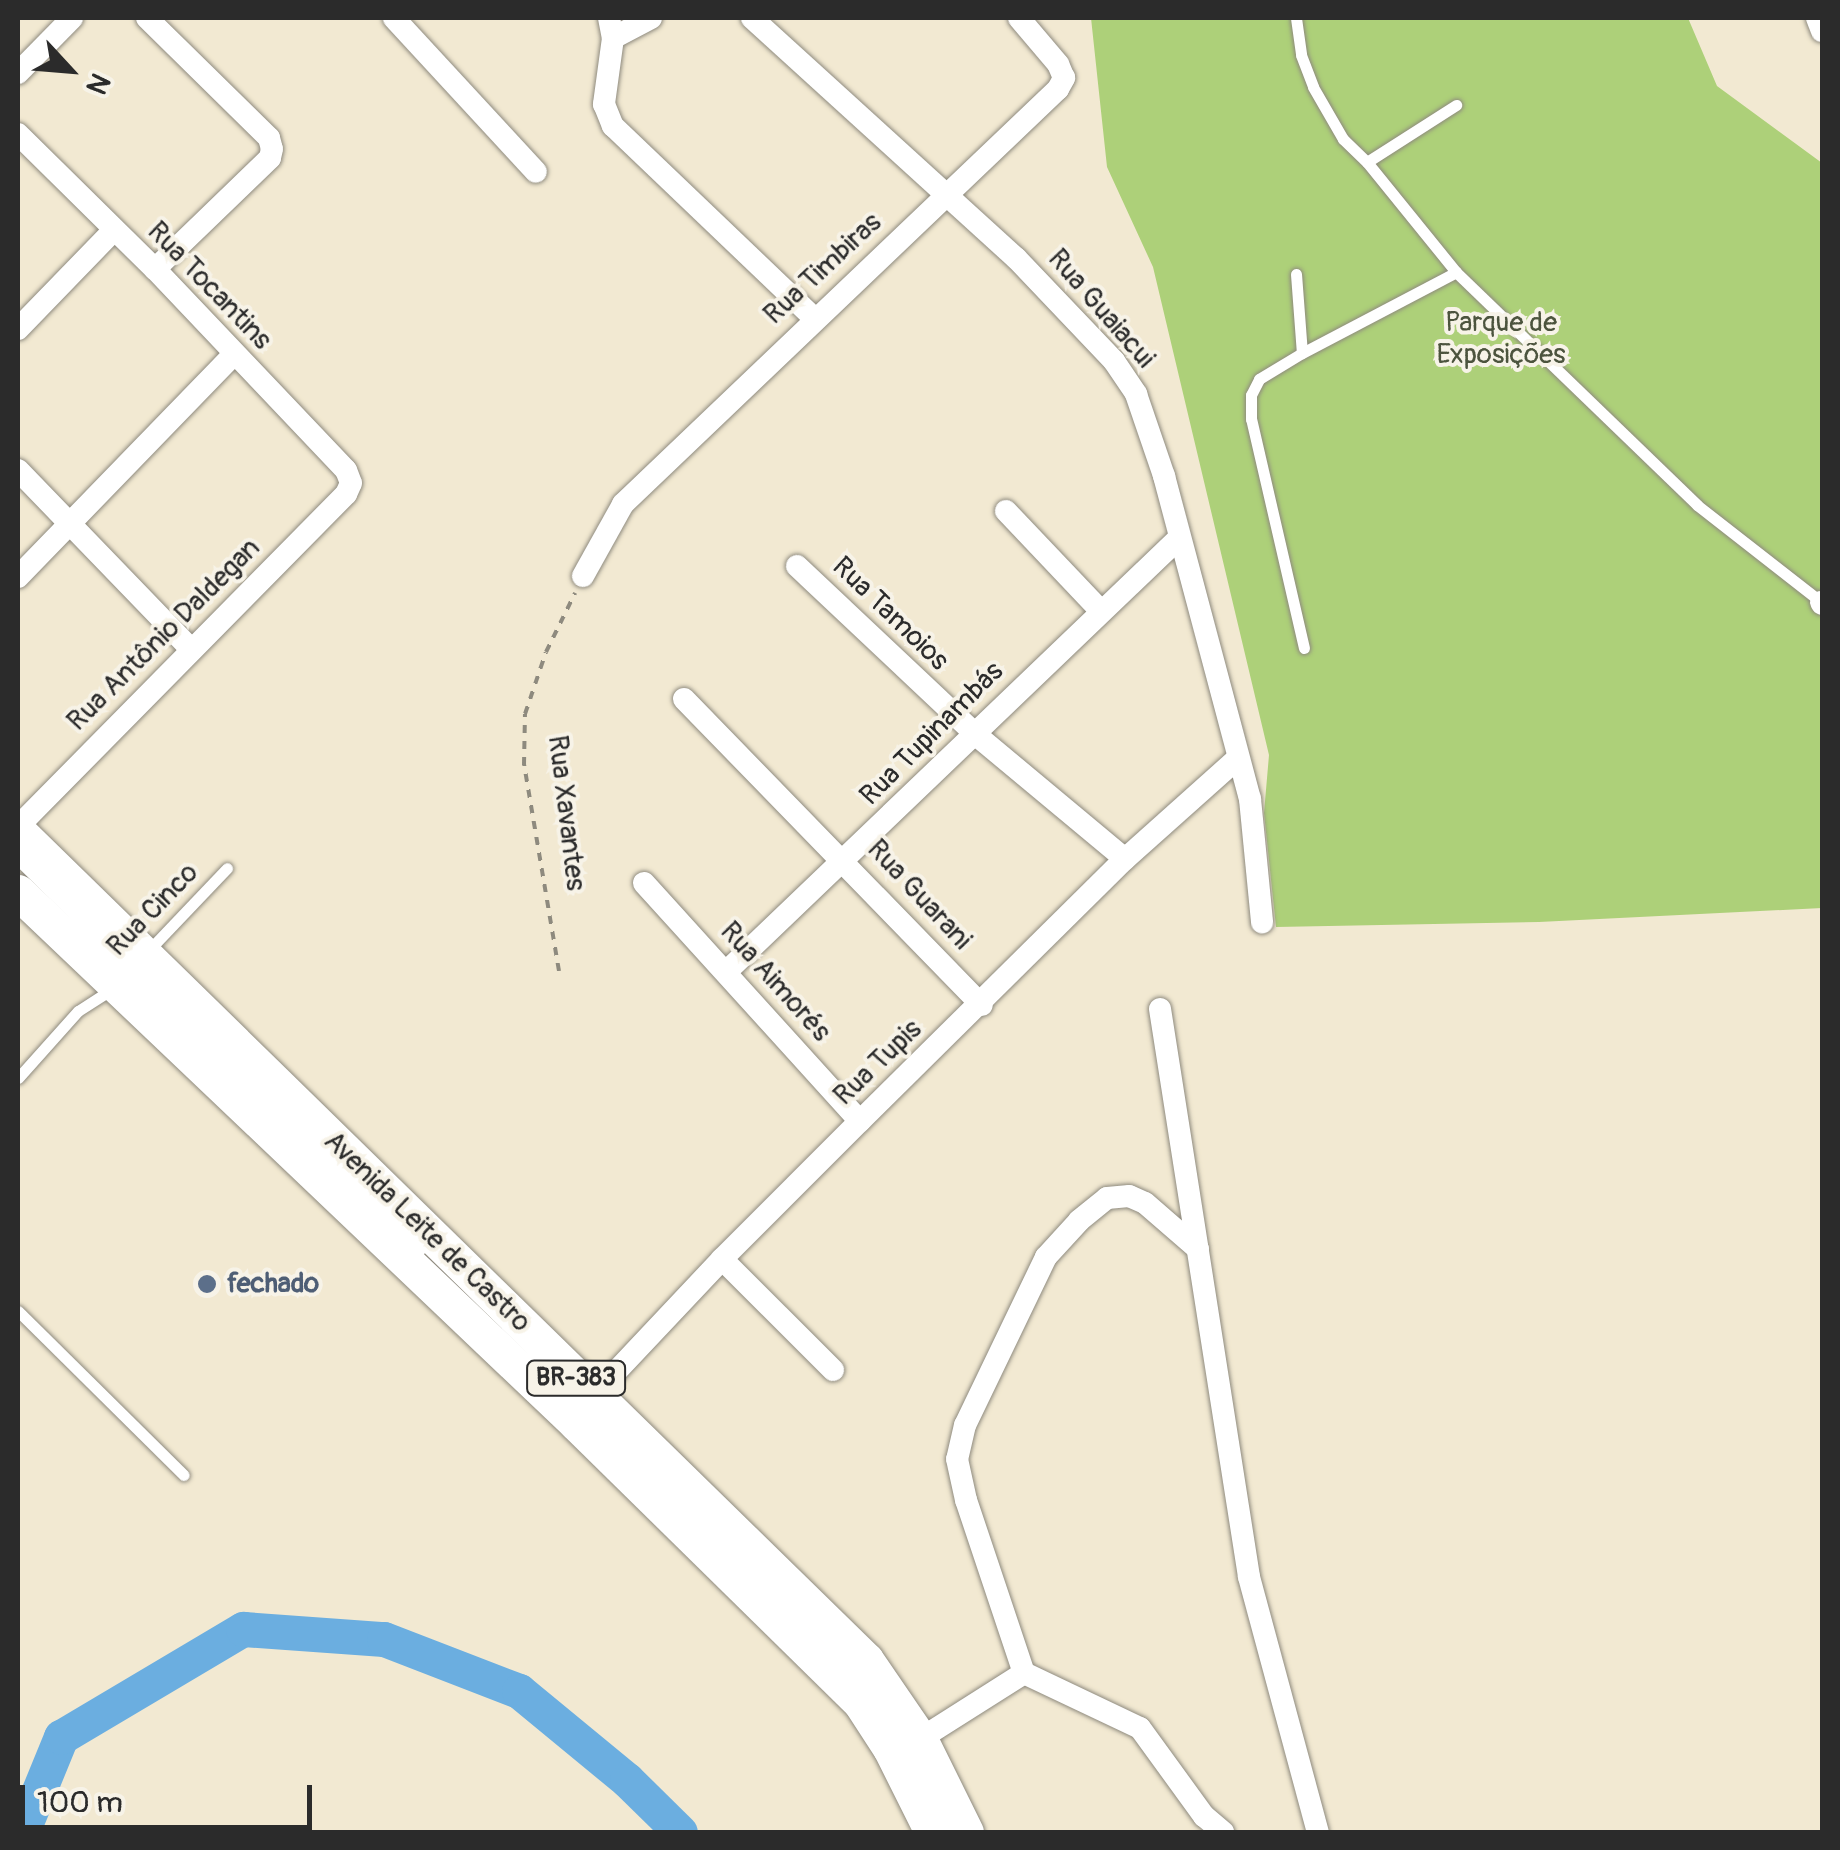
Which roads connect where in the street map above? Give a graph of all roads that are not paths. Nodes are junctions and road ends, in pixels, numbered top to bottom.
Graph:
1 (72, 18) edge
2 (147, 18) edge
3 (394, 18) edge
4 (652, 18) edge
5 (752, 18) edge
6 (1019, 18) edge
7 (1296, 18) edge
8 (1817, 18) edge
9 (611, 28) edge
10 (1822, 32) edge
11 (18, 73) edge
12 (1456, 105) dead end
13 (18, 134) edge
14 (1367, 162) junction
15 (536, 172) dead end
16 (947, 193) junction
17 (114, 230) junction
18 (155, 268) junction
19 (1456, 272) junction
20 (1296, 274) dead end
21 (814, 318) junction
22 (18, 328) edge
23 (1302, 353) junction
24 (233, 356) junction
25 (18, 470) edge
26 (350, 483) joint
27 (1006, 511) dead end
28 (69, 526) junction
29 (1180, 538) junction
30 (797, 566) dead end
31 (583, 576) road end
32 (18, 577) edge
33 (1822, 603) edge
34 (1100, 610) junction
35 (1304, 648) dead end
36 (192, 650) junction
37 (684, 699) dead end
38 (975, 734) junction
39 (1237, 760) junction
40 (18, 829) edge
41 (18, 857) edge
42 (1125, 859) junction
43 (846, 861) junction
44 (227, 868) dead end
45 (644, 884) dead end
46 (18, 892) edge
47 (1262, 922) dead end
48 (130, 971) junction
49 (726, 972) junction
50 (982, 1005) junction
51 (1160, 1009) dead end
52 (18, 1078) edge
53 (860, 1122) junction
54 (1198, 1249) junction
55 (722, 1259) junction
56 (18, 1311) edge
57 (834, 1370) dead end
58 (586, 1411) junction
59 (184, 1476) dead end
60 (1024, 1673) junction
61 (920, 1740) junction
62 (1199, 1824) edge
63 (933, 1831) edge
64 (966, 1832) edge
65 (1224, 1832) edge
66 (1318, 1832) edge

1 - 11 street
2 - 18 street
3 - 15 street
4 - 9 street
5 - 16 street, Rua Guaiacui
6 - 16 street, Rua Timbiras
7 - 14 lane
8 - 10 street
9 - 21 street
12 - 14 lane
13 - 17 street, Rua Tocantins
14 - 19 lane
16 - 21 street, Rua Timbiras
16 - 29 street, Rua Guaiacui
17 - 18 street, Rua Tocantins
17 - 22 street
18 - 24 street, Rua Tocantins
19 - 23 lane
19 - 33 lane
20 - 23 lane
21 - 31 street, Rua Timbiras
23 - 35 lane
24 - 26 street, Rua Tocantins
24 - 28 street
25 - 28 street
26 - 36 street, Rua Antônio Daldegan
27 - 34 street
28 - 32 street
28 - 36 street
29 - 34 street, Rua Tupinambás
29 - 39 street, Rua Guaiacui
30 - 38 street, Rua Tamoios
34 - 38 street, Rua Tupinambás
36 - 40 street, Rua Antônio Daldegan
37 - 43 street, Rua Guarani
38 - 42 street, Rua Tamoios
38 - 43 street, Rua Tupinambás
39 - 42 street, Rua Tupis
39 - 47 street, Rua Guaiacui
40 - 48 highway, Avenida Leite de Castro / BR-383
41 - 48 street
42 - 50 street, Rua Tupis
43 - 49 street, Rua Tupinambás
43 - 50 street, Rua Guarani
44 - 48 lane, Rua Cinco
45 - 49 street, Rua Aimorés
46 - 48 highway, Avenida Leite de Castro / BR-383
48 - 52 lane, Rua Cinco
48 - 58 highway, Avenida Leite de Castro / BR-383
49 - 53 street, Rua Aimorés
50 - 53 street, Rua Tupis
51 - 54 street
53 - 55 street, Rua Tupis
54 - 60 street
54 - 66 street
55 - 57 street
55 - 58 street, Rua Tupis
56 - 59 lane
58 - 61 highway, Avenida Leite de Castro / BR-383
58 - 63 highway, Avenida Leite de Castro / BR-383
60 - 61 street
60 - 62 street
61 - 64 highway, Avenida Leite de Castro / BR-383
62 - 65 street

